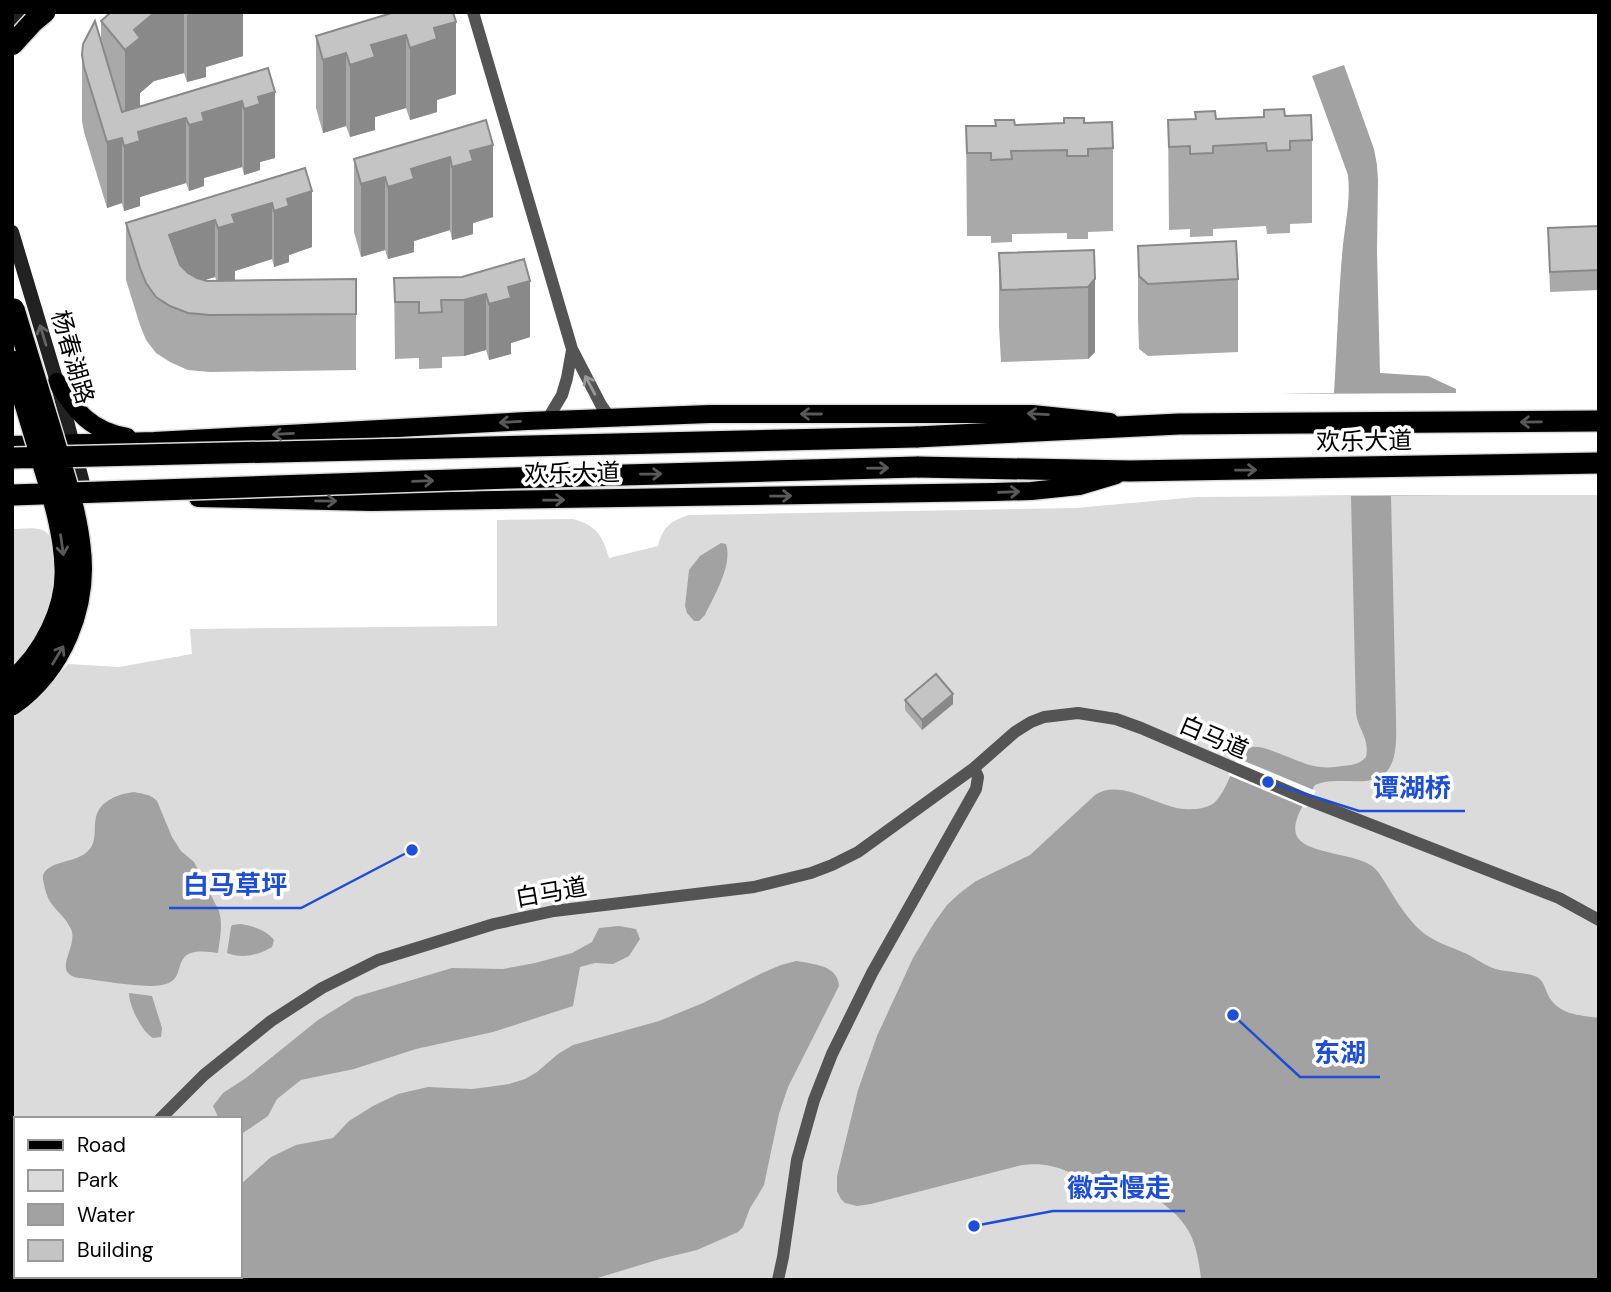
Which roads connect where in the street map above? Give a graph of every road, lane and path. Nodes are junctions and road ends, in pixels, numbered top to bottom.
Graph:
1 (46, 12) edge
2 (473, 12) edge
3 (12, 22) edge
4 (12, 45) edge
5 (12, 232) edge
6 (12, 301) edge
7 (12, 348) edge
8 (572, 349) junction
9 (12, 361) edge
10 (57, 382) junction
11 (610, 418) junction
12 (547, 421) junction
13 (1599, 421) edge
14 (1130, 427) junction
15 (154, 441) junction
16 (73, 443) junction
17 (41, 444) junction
18 (12, 445) edge
19 (12, 458) edge
20 (1599, 463) edge
21 (1129, 471) junction
22 (86, 495) junction
23 (12, 496) edge
24 (55, 496) junction
25 (12, 681) edge
26 (12, 705) edge
27 (974, 768) junction
28 (1599, 920) edge
29 (162, 1117) edge
30 (778, 1280) edge

1 - 3 main road
1 - 4 highway, bridge
2 - 8 street
10 -> 5 main road, 杨春湖路
26 -> 6 highway, bridge
7 - 17 main road
11 -> 8 street
8 - 12 street
9 -> 25 highway, bridge
10 - 15 main road
10 - 16 main road, 杨春湖路
11 - 12 main road, 欢乐大道
14 -> 11 main road, 欢乐大道
12 -> 15 main road, 欢乐大道
13 -> 14 highway, 欢乐大道
14 - 19 highway, 欢乐大道, bridge
15 - 16 main road, 欢乐大道
16 - 17 main road, 欢乐大道
16 - 22 main road, 杨春湖路
17 - 18 main road, 欢乐大道
17 - 24 main road
21 -> 20 highway, 欢乐大道
22 -> 21 main road, 欢乐大道
23 -> 21 highway, 欢乐大道, bridge
22 - 24 main road, 欢乐大道
23 - 24 main road, 欢乐大道
27 - 28 street, 白马道
27 - 29 street, 白马道
27 - 30 street

